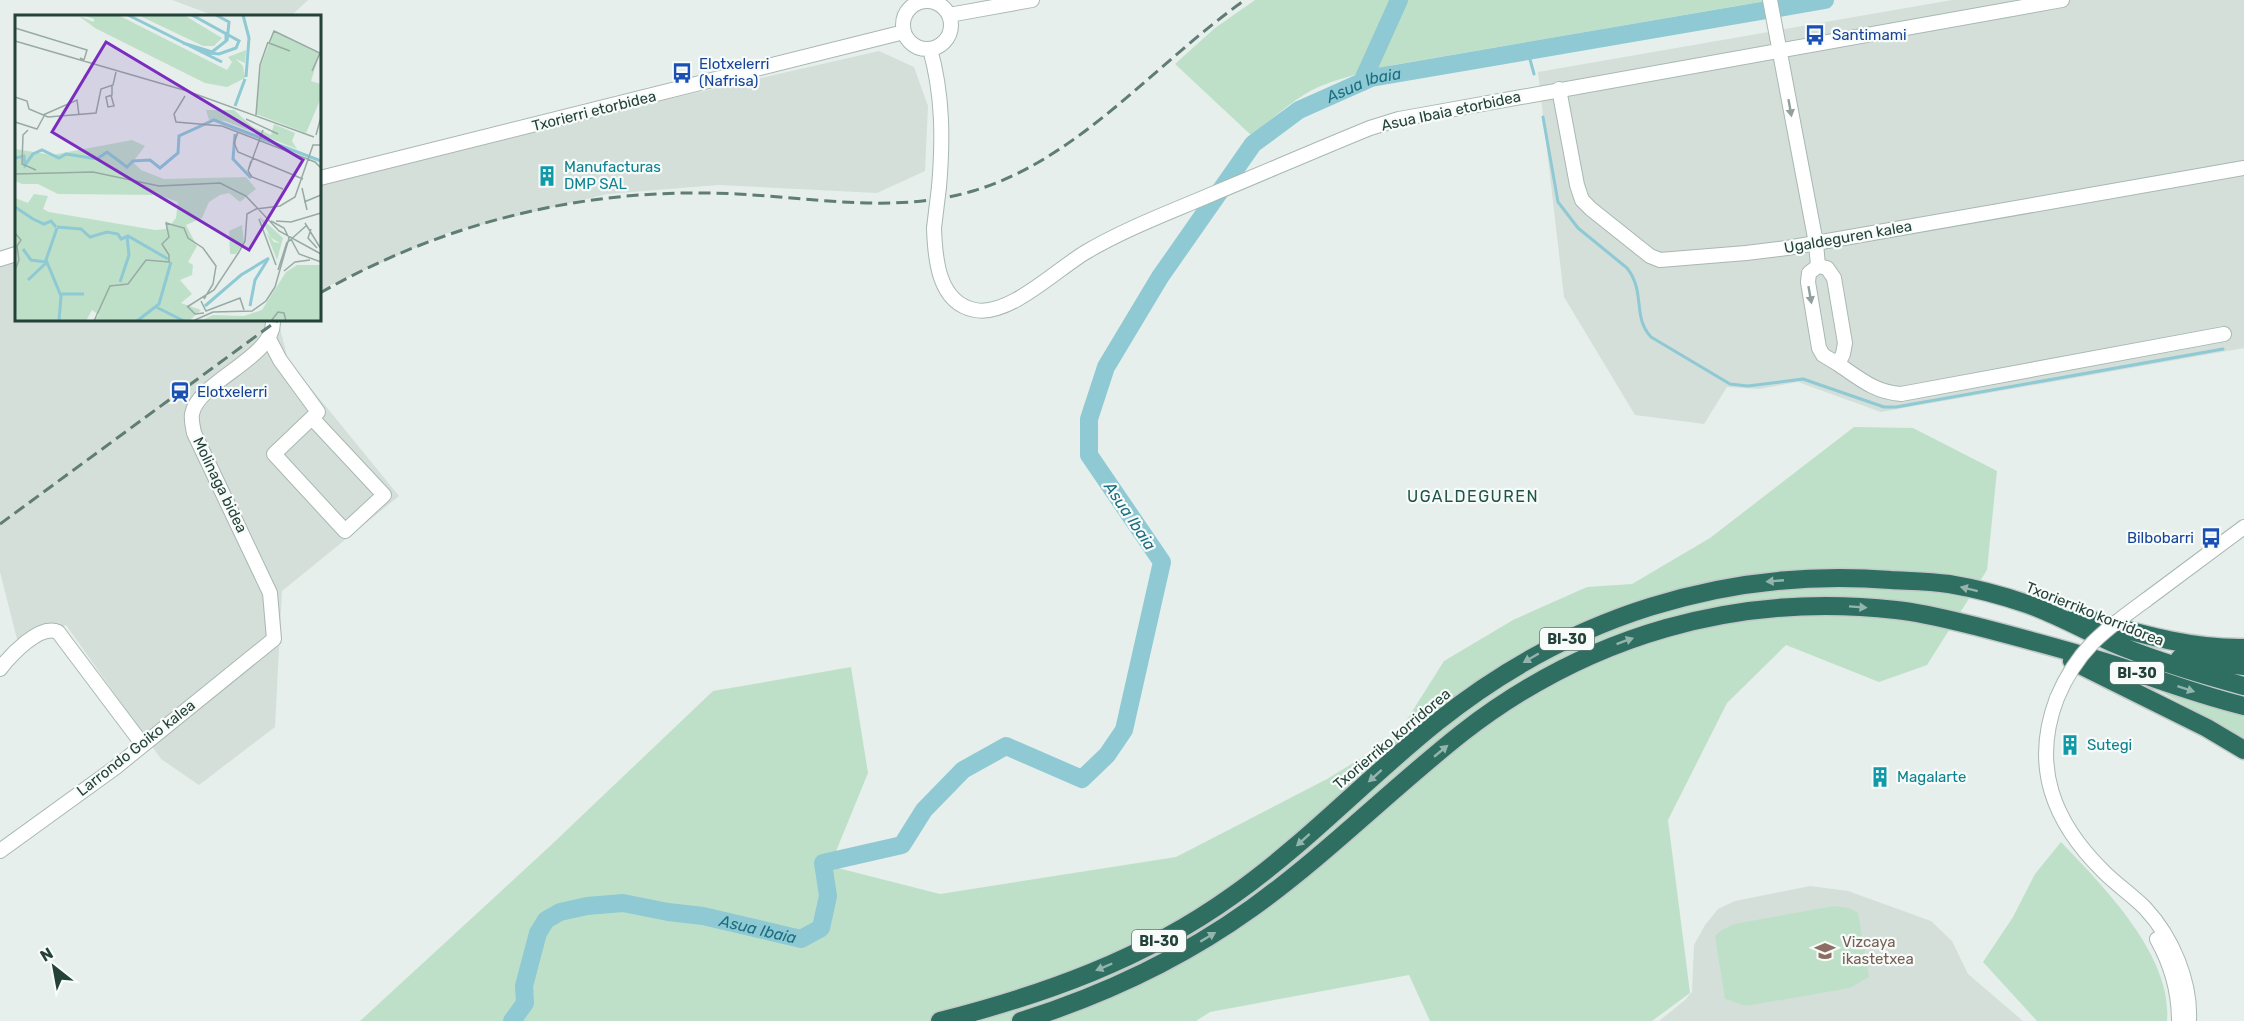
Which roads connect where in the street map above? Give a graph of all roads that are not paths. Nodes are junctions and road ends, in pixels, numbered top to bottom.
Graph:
1 (1032, 0) edge
2 (1770, 0) edge
3 (2062, 0) edge
4 (949, 15) junction
5 (903, 32) junction
6 (930, 49) junction
7 (1780, 51) junction
8 (1559, 89) junction
9 (2244, 168) edge
10 (321, 178) edge
11 (1816, 243) junction
12 (15, 254) edge
13 (0, 259) edge
14 (1818, 266) junction
15 (273, 321) edge
16 (2224, 334) dead end
17 (269, 339) junction
18 (1838, 363) junction
19 (312, 418) junction
20 (2244, 527) edge
21 (2026, 603) junction
22 (2070, 622) junction
23 (2030, 640) junction
24 (271, 644) joint
25 (2244, 648) edge
26 (2244, 666) edge
27 (0, 669) edge
28 (2244, 686) edge
29 (2244, 706) edge
30 (2171, 710) junction
31 (143, 745) junction
32 (2244, 750) edge
33 (2244, 761) edge
34 (0, 851) edge
35 (2114, 882) junction
36 (940, 1021) edge
37 (1021, 1021) edge
38 (2179, 1021) edge
39 (2189, 1021) edge

1 - 4 street
2 - 7 street
3 - 7 street, Asua Ibaia etorbidea
4 - 5 street
4 - 6 street
5 - 6 street
5 - 10 street, Txorierri etorbidea
6 - 8 street, Asua Ibaia etorbidea, bridge
7 - 8 street, Asua Ibaia etorbidea
7 -> 11 street
8 - 11 street, Ugaldeguren kalea
9 - 11 street, Ugaldeguren kalea
11 - 14 street
12 - 13 street
14 - 18 street
14 -> 18 street
15 - 17 street
16 - 18 street
17 - 19 street
17 - 24 street, Molinaga bidea
19 - 19 street
20 - 35 street, bridge
21 - 22 highway, Txorierriko korridorea
21 - 25 highway
21 -> 36 highway, Txorierriko korridorea / BI-30
22 - 26 highway
22 - 28 highway, Txorierriko korridorea / BI-30
23 -> 29 highway, BI-30
23 - 30 highway
37 -> 23 highway, BI-30
24 - 31 street, Larrondo Goiko kalea
27 - 31 street
30 - 32 highway
30 - 33 highway
31 - 34 street, Larrondo Goiko kalea
35 - 38 street
35 - 39 street

